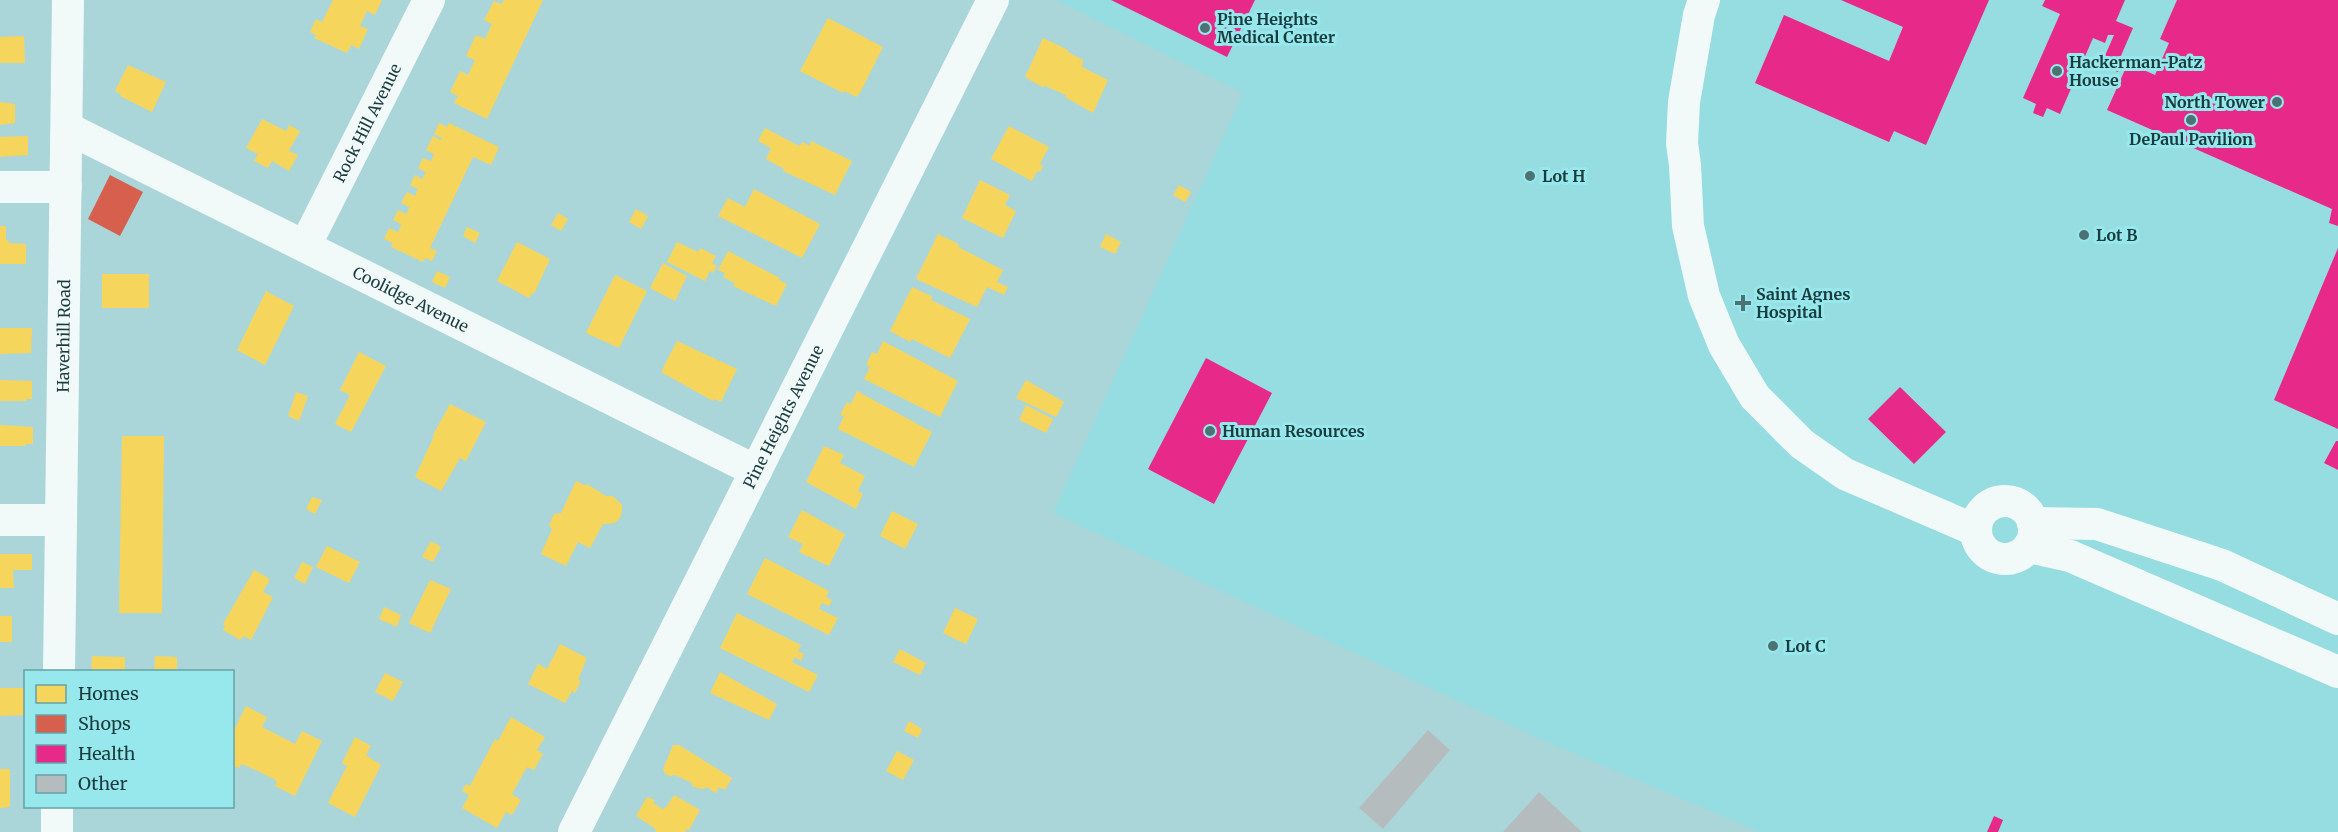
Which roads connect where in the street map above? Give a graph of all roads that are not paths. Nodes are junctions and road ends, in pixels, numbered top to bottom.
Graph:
1 (68, 0) edge
2 (429, 0) edge
3 (993, 0) edge
4 (1704, 0) edge
5 (67, 128) junction
6 (0, 187) edge
7 (66, 187) junction
8 (304, 246) junction
9 (756, 471) junction
10 (0, 520) edge
11 (61, 520) junction
12 (1976, 530) junction
13 (2031, 535) junction
14 (2338, 619) edge
15 (59, 670) edge
16 (2338, 672) edge
17 (57, 808) edge
18 (57, 832) edge
19 (574, 832) edge

1 - 5 street, Haverhill Road
2 - 8 street, Rock Hill Avenue
3 - 9 street, Pine Heights Avenue
4 - 12 street
5 - 7 street, Haverhill Road
5 - 8 street, Coolidge Avenue
6 - 7 street
7 - 11 street, Haverhill Road
8 - 9 street, Coolidge Avenue
9 - 19 street, Pine Heights Avenue
10 - 11 street
11 - 15 street, Haverhill Road
12 - 13 street
12 - 13 street
13 - 14 street
13 - 16 street
17 - 18 street

